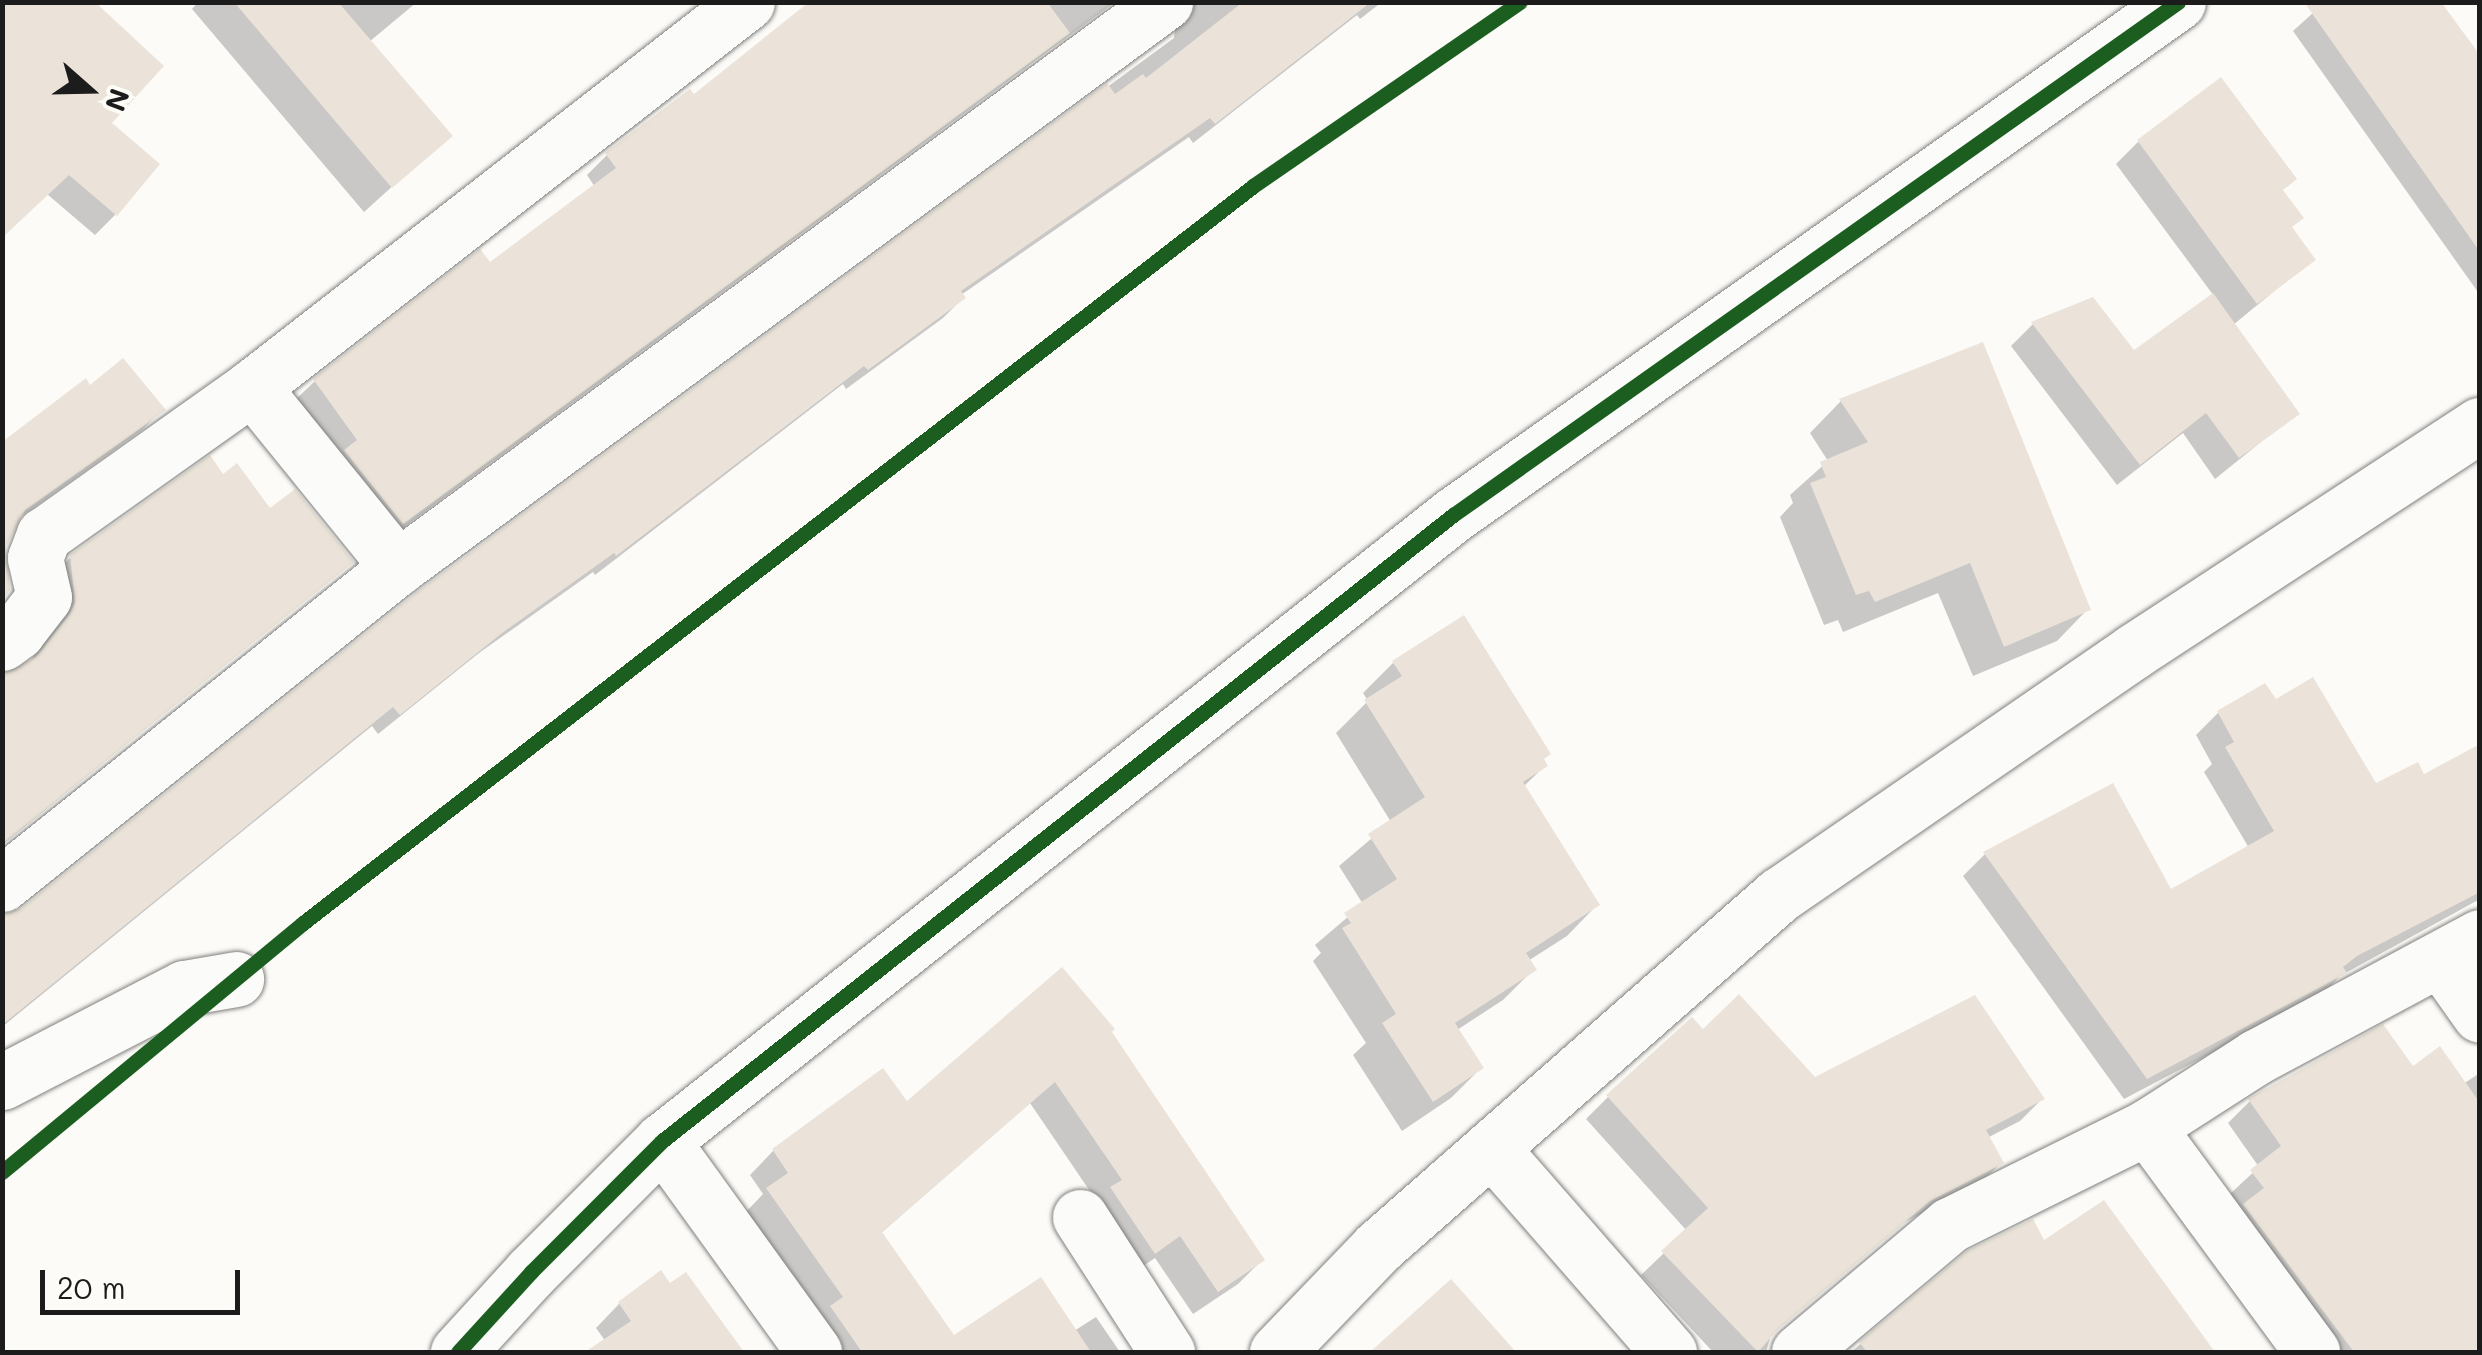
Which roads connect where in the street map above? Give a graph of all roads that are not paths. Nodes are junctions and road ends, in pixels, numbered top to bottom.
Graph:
1 (747, 2) edge
2 (2178, 2) edge
3 (1135, 11) edge
4 (252, 387) junction
5 (2480, 425) edge
6 (398, 567) junction
7 (2, 642) edge
8 (2, 884) edge
9 (2460, 948) edge
10 (236, 978) dead end
11 (2480, 1015) edge
12 (2, 1082) edge
13 (2147, 1127) junction
14 (662, 1142) junction
15 (1491, 1148) junction
16 (1080, 1217) dead end
17 (458, 1352) edge
18 (814, 1352) edge
19 (1167, 1352) edge
20 (1278, 1352) edge
21 (1669, 1352) edge
22 (1799, 1352) edge
23 (2312, 1352) edge

1 - 4 street
2 - 14 street
3 - 6 street
4 - 6 street
4 - 7 street
5 - 15 street
6 - 8 street
9 - 11 street
9 - 13 street
10 - 12 street
13 - 22 street
13 - 23 street
14 - 17 street
14 - 18 street
15 - 20 street
15 - 21 street
16 - 19 street

